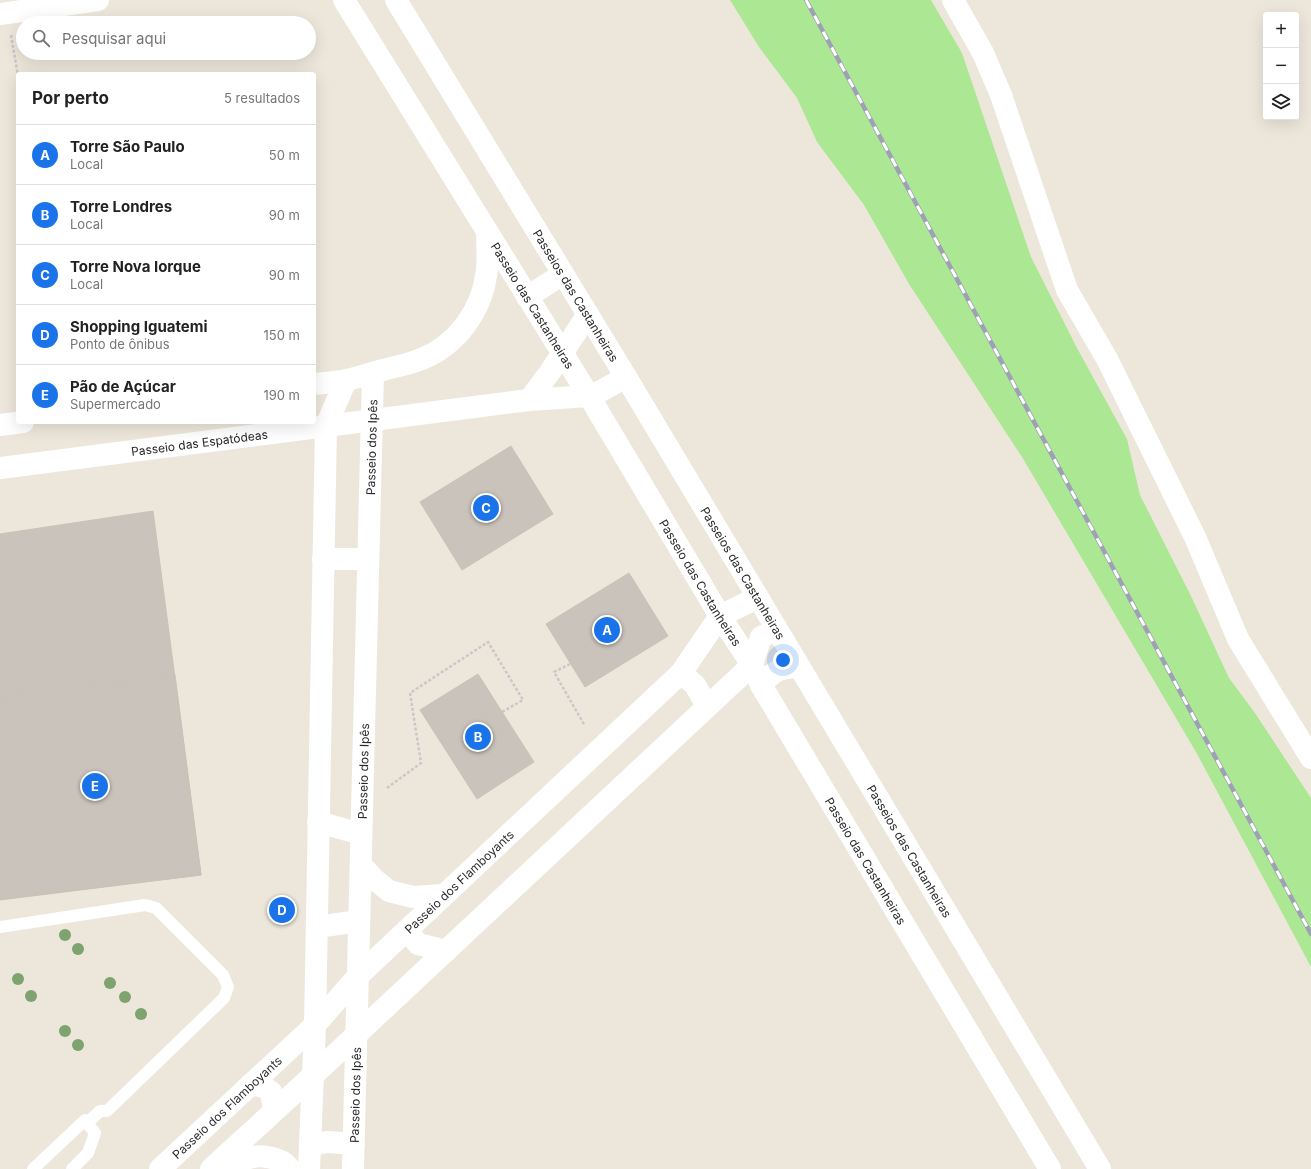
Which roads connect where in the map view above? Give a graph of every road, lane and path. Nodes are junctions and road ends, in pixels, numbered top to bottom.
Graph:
1 (98, 0) edge
2 (344, 0) edge
3 (396, 0) edge
4 (953, 0) edge
5 (4, 13) edge
6 (17, 72) edge
7 (487, 232) junction
8 (563, 274) junction
9 (527, 297) junction
10 (588, 314) junction
11 (562, 353) junction
12 (373, 372) junction
13 (626, 377) junction
14 (346, 380) junction
15 (316, 384) edge
16 (589, 396) junction
17 (529, 400) junction
18 (371, 419) junction
19 (16, 423) edge
20 (0, 425) edge
21 (326, 426) junction
22 (0, 468) edge
23 (323, 559) junction
24 (368, 559) junction
25 (757, 598) junction
26 (720, 616) junction
27 (777, 630) junction
28 (570, 664) dead end
29 (752, 665) junction
30 (799, 667) junction
31 (681, 673) junction
32 (761, 685) junction
33 (707, 706) junction
34 (502, 712) dead end
35 (585, 726) dead end
36 (1311, 758) edge
37 (386, 788) dead end
38 (318, 822) junction
39 (361, 834) junction
40 (361, 865) junction
41 (444, 895) junction
42 (359, 921) junction
43 (0, 927) edge
44 (317, 927) junction
45 (407, 930) junction
46 (446, 950) junction
47 (358, 976) junction
48 (315, 1025) junction
49 (357, 1034) junction
50 (313, 1076) junction
51 (251, 1084) junction
52 (274, 1110) junction
53 (85, 1120) dead end
54 (310, 1144) junction
55 (354, 1144) junction
56 (33, 1169) edge
57 (72, 1169) edge
58 (160, 1169) edge
59 (211, 1169) edge
60 (223, 1169) edge
61 (290, 1169) edge
62 (309, 1169) edge
63 (353, 1169) edge
64 (1050, 1169) edge
65 (1100, 1169) edge

1 - 5 street
2 - 7 street, Passeio das Castanheiras
3 - 8 street, Passeios das Castanheiras
4 - 36 street
5 - 6 path
7 - 9 street, Passeio das Castanheiras
7 - 12 street
8 - 9 street
8 - 10 street, Passeios das Castanheiras
9 - 11 street, Passeio das Castanheiras
10 - 11 street
10 - 13 street, Passeios das Castanheiras
11 - 16 street, Passeio das Castanheiras
11 - 17 street
12 - 14 street
12 - 18 street, Passeio dos Ipês
13 - 16 street
13 - 25 street, Passeios das Castanheiras
14 - 15 street
14 - 21 street
16 - 17 street, Passeio das Espatódeas
16 - 26 street, Passeio das Castanheiras
17 - 18 street, Passeio das Espatódeas
18 - 21 street, Passeio das Espatódeas
18 - 24 street, Passeio dos Ipês
19 - 20 street
21 - 22 street, Passeio das Espatódeas
21 - 23 street
23 - 24 street
23 - 38 street
24 - 39 street, Passeio dos Ipês
25 - 26 street, Passeio dos Flamboyants
25 - 27 street, Passeios das Castanheiras
26 - 29 street, Passeio das Castanheiras
26 - 31 street, Passeio dos Flamboyants
27 - 29 street
27 - 30 street, Passeios das Castanheiras
28 - 35 path
29 - 32 street, Passeio das Castanheiras
29 - 33 street
30 - 32 street
30 - 65 street, Passeios das Castanheiras
31 - 33 street
31 - 41 street, Passeio dos Flamboyants
32 - 64 street, Passeio das Castanheiras
33 - 46 street
34 - 37 path
38 - 39 street
38 - 44 street
39 - 40 street, Passeio dos Ipês
40 - 41 street
40 - 42 street, Passeio dos Ipês
41 - 45 street, Passeio dos Flamboyants
42 - 44 street
42 - 47 street, Passeio dos Ipês
43 - 57 lane
44 - 48 street
45 - 46 street
45 - 47 street, Passeio dos Flamboyants
46 - 49 street
47 - 48 street, Passeio dos Flamboyants
47 - 49 street, Passeio dos Ipês
48 - 50 street
48 - 51 street, Passeio dos Flamboyants
49 - 50 street
49 - 55 street, Passeio dos Ipês
50 - 52 street
50 - 54 street
51 - 52 street
51 - 58 street, Passeio dos Flamboyants
52 - 59 street
53 - 56 lane
54 - 55 street
54 - 62 street
55 - 63 street, Passeio dos Ipês
60 - 61 street

